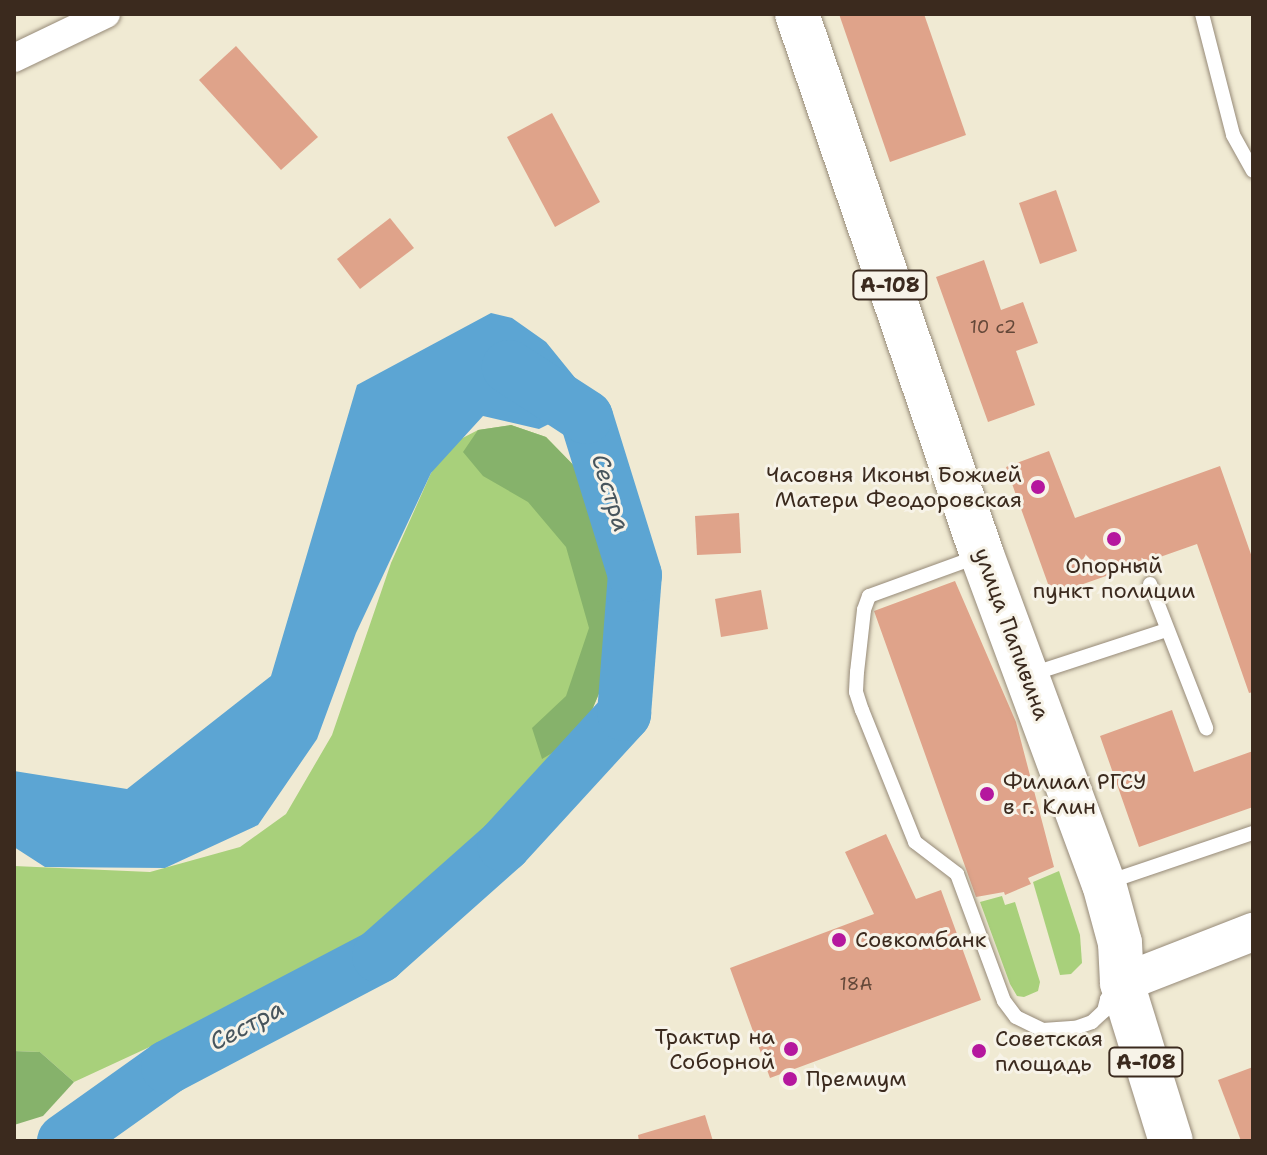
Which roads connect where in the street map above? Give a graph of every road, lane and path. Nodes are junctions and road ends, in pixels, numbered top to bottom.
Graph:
1 (106, 14) edge
2 (797, 14) edge
3 (1202, 14) edge
4 (14, 58) edge
5 (1253, 171) edge
6 (982, 555) junction
7 (1150, 584) dead end
8 (1167, 630) junction
9 (1029, 675) junction
10 (1206, 728) dead end
11 (1253, 833) edge
12 (1104, 884) junction
13 (1253, 932) edge
14 (1122, 983) junction
15 (1171, 1141) edge

1 - 4 street
2 - 6 highway, улица Папивина / А-108
3 - 5 lane
6 - 9 highway, улица Папивина / А-108
6 - 14 lane
7 - 8 lane
8 - 9 lane
8 - 10 lane
9 - 12 highway, улица Папивина / А-108
11 - 12 lane
12 - 14 highway, улица Папивина / А-108
13 - 14 street
14 - 15 highway, А-108

